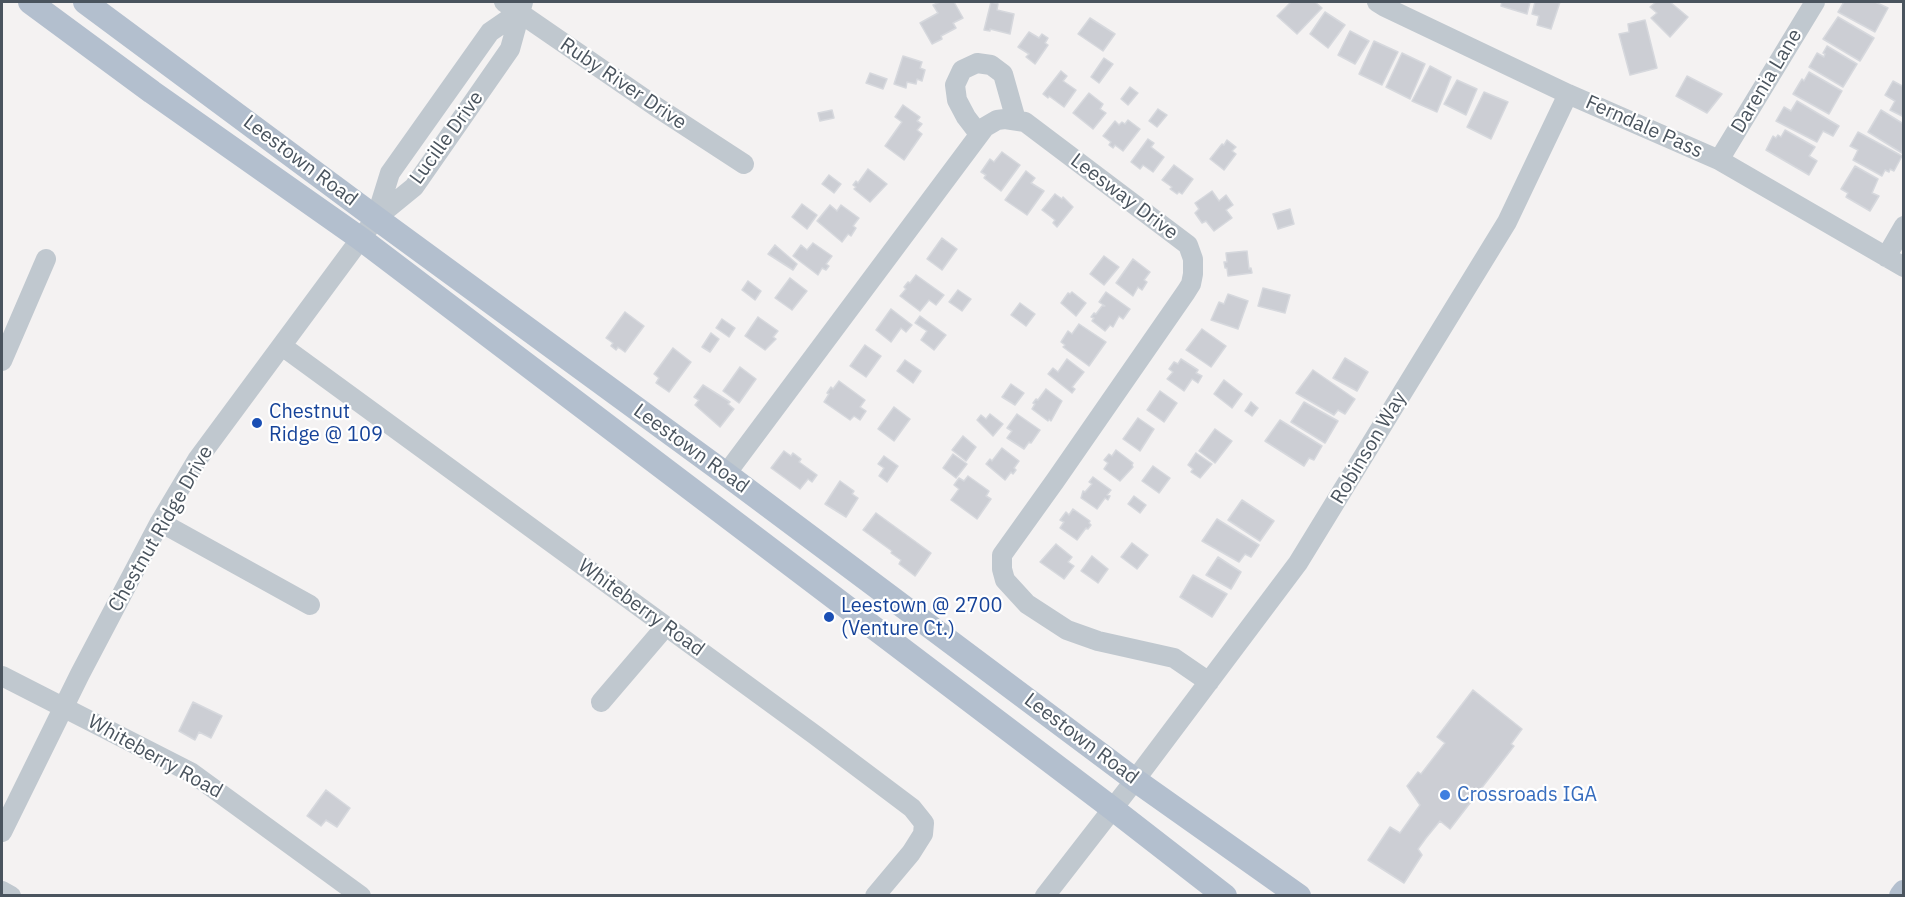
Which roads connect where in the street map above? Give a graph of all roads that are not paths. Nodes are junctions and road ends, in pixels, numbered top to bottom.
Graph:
1 (30, 2) edge
2 (85, 2) edge
3 (1377, 2) edge
4 (1815, 2) edge
5 (515, 5) edge
6 (1568, 94) junction
7 (1016, 120) junction
8 (979, 134) junction
9 (1719, 160) junction
10 (744, 164) dead end
11 (376, 218) junction
12 (1904, 226) edge
13 (361, 239) junction
14 (1886, 257) junction
15 (46, 259) dead end
16 (1904, 267) edge
17 (282, 346) junction
18 (3, 355) edge
19 (562, 393) junction
20 (726, 474) junction
21 (160, 522) junction
22 (310, 605) dead end
23 (666, 626) junction
24 (2, 676) edge
25 (1209, 682) junction
26 (601, 702) dead end
27 (63, 708) junction
28 (1135, 780) junction
29 (1113, 808) junction
30 (2, 832) edge
31 (2, 891) edge
32 (11, 896) edge
33 (361, 896) edge
34 (875, 896) edge
35 (1045, 896) edge
36 (1225, 896) edge
37 (1299, 896) edge

1 - 13 main road, Leestown Road
2 - 11 main road, Leestown Road
3 - 6 street, Ferndale Pass
4 - 9 street, Darenia Lane
5 - 10 street, Ruby River Drive
5 - 11 street, Lucille Drive
5 - 11 street, Lucille Drive
6 - 9 street, Ferndale Pass
6 - 25 street, Robinson Way
7 - 8 street
7 - 8 street
7 - 25 street, Leesway Drive
8 - 20 street
9 - 14 street, Ferndale Pass
11 - 13 street, Chestnut Ridge Drive
11 - 20 main road, Leestown Road
12 - 14 street
13 - 17 street, Chestnut Ridge Drive
13 - 19 main road, Leestown Road
14 - 16 street, Ferndale Pass
15 - 18 street
17 - 21 street, Chestnut Ridge Drive
17 - 23 street, Whiteberry Road
19 - 20 main road
19 - 29 main road, Leestown Road
20 - 28 main road, Leestown Road
21 - 22 street
21 - 27 street, Chestnut Ridge Drive
23 - 26 street
23 - 34 street, Whiteberry Road
24 - 27 street, Whiteberry Road
25 - 28 street, Robinson Way
27 - 30 street, Chestnut Ridge Drive
27 - 33 street, Whiteberry Road
28 - 29 street, Robinson Way
28 - 37 main road, Leestown Road
29 - 35 street, Robinson Way
29 - 36 main road, Leestown Road
31 - 32 street

